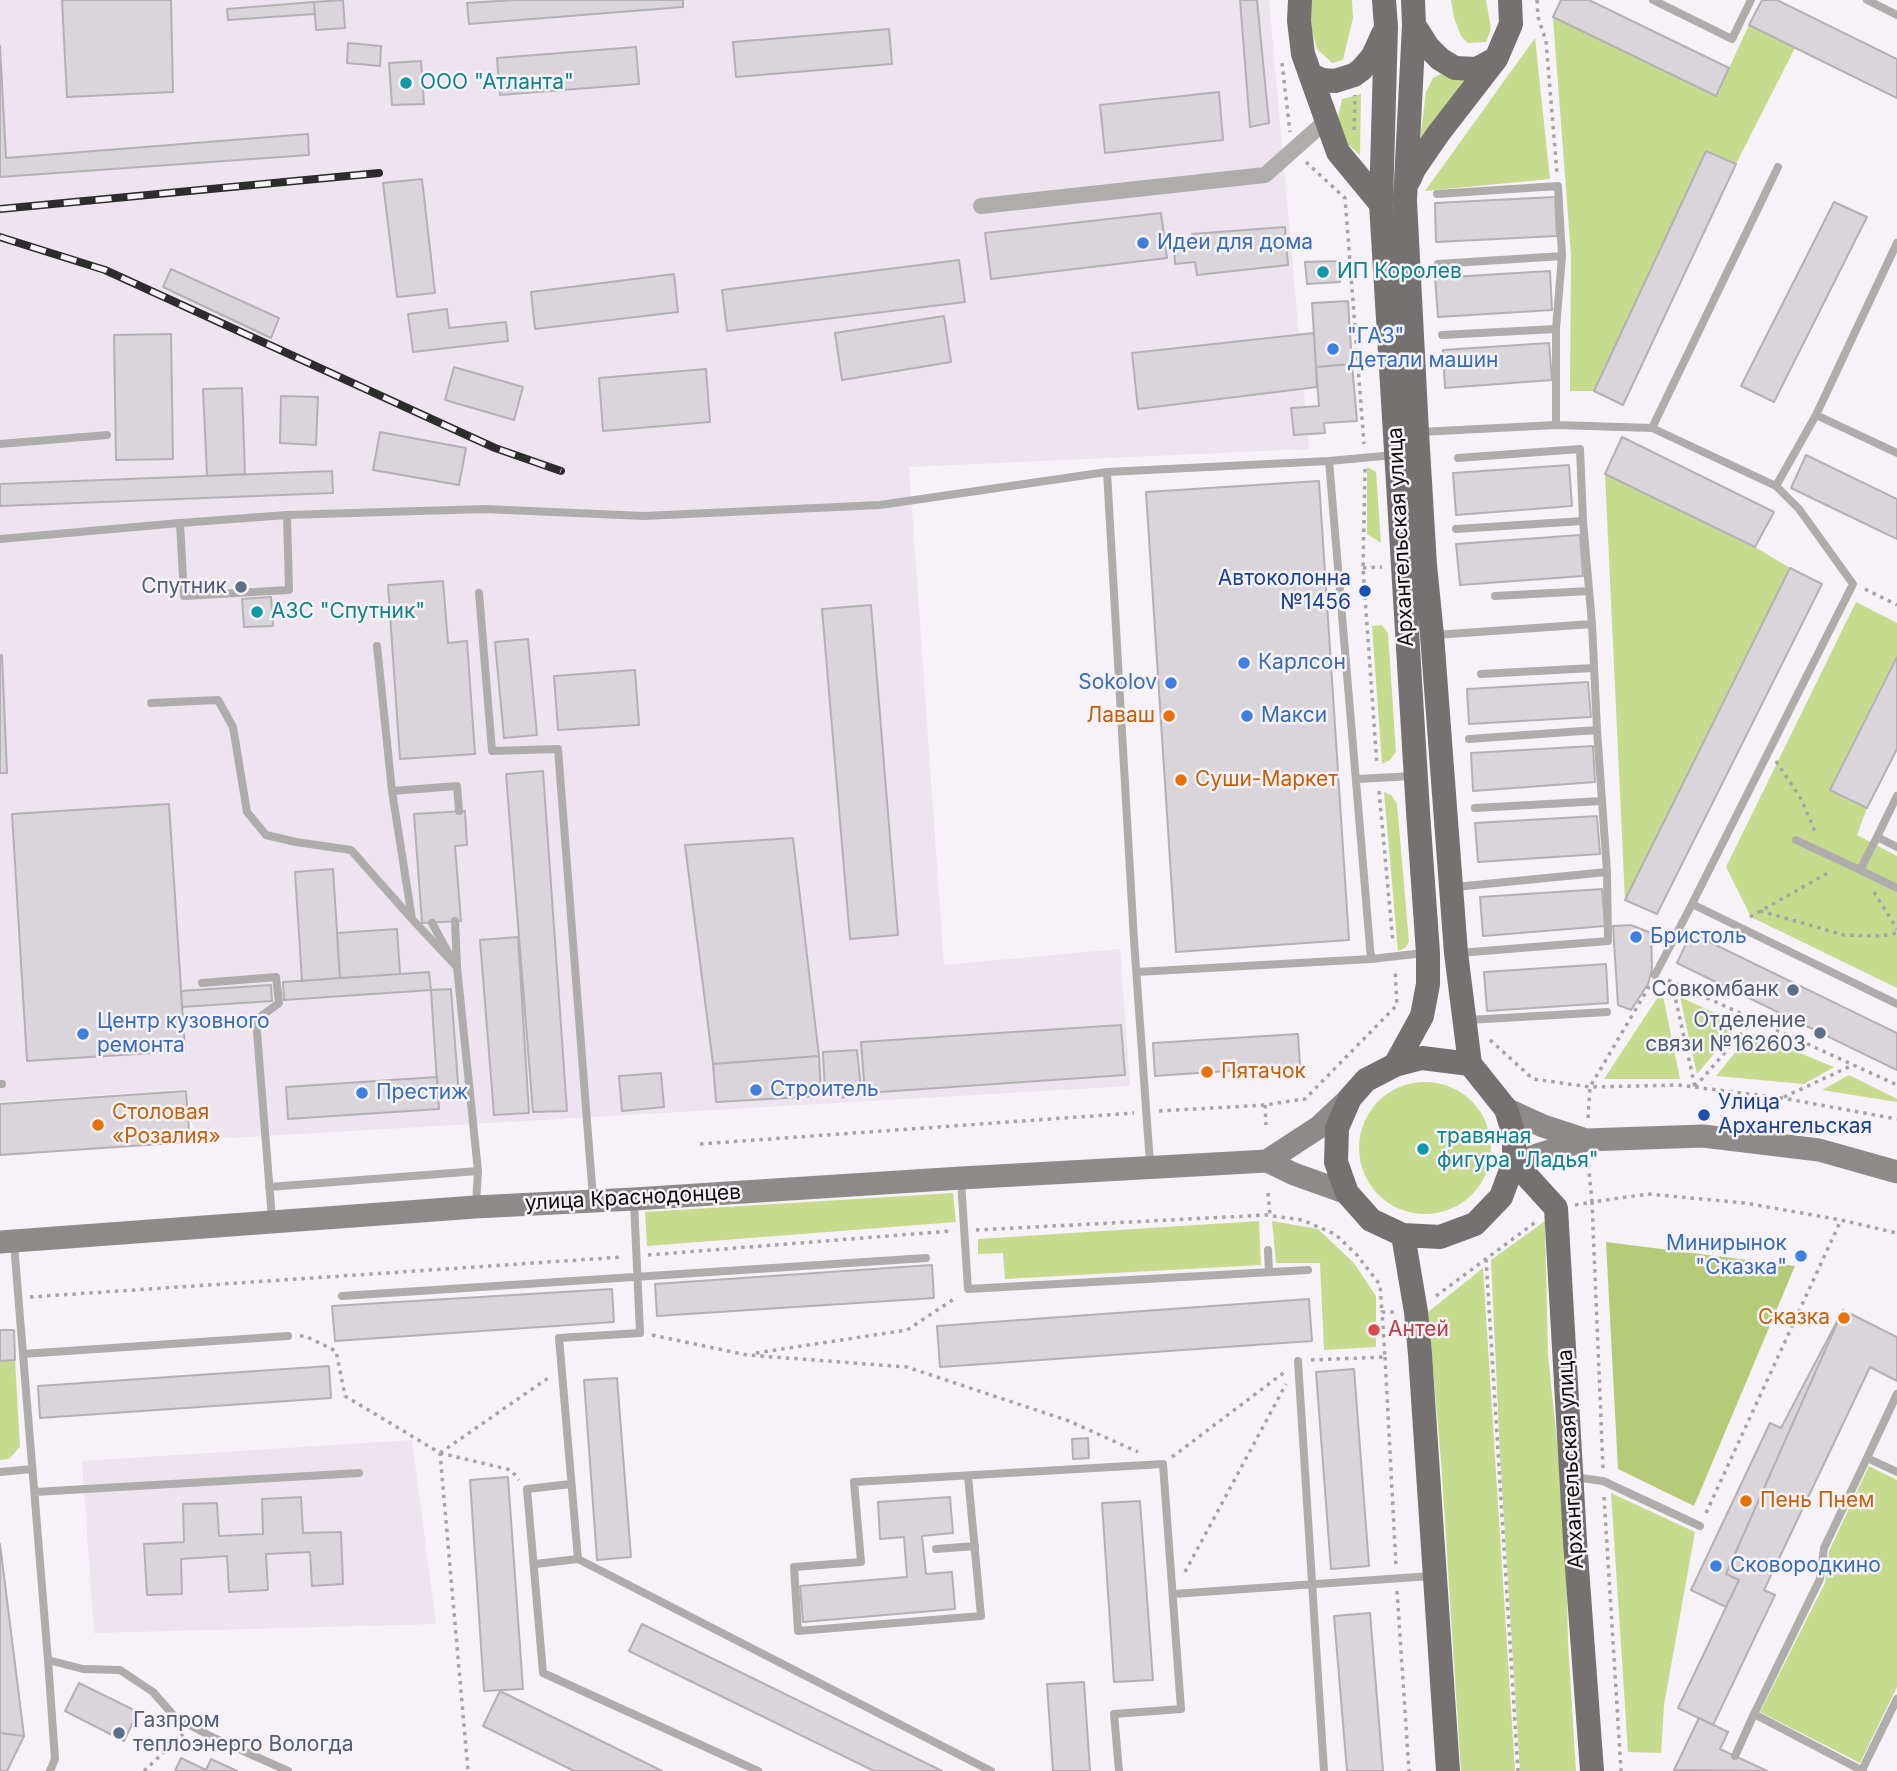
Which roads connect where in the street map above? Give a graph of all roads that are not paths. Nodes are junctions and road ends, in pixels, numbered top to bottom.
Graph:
1 (1300, 0) edge
2 (1384, 0) edge
3 (1413, 0) edge
4 (1510, 0) edge
5 (1653, 0) edge
6 (1751, 0) edge
7 (1867, 0) edge
8 (1897, 15) edge
9 (1414, 25) junction
10 (1386, 27) junction
11 (1496, 59) junction
12 (1311, 75) junction
13 (1327, 120) junction
14 (1778, 167) dead end
15 (1437, 194) dead end
16 (1393, 203) junction
17 (981, 206) dead end
18 (1897, 243) edge
19 (1562, 256) junction
20 (1438, 264) dead end
21 (1556, 329) junction
22 (1442, 335) dead end
23 (1816, 415) junction
24 (1556, 425) junction
25 (1651, 428) junction
26 (1417, 432) junction
27 (107, 435) dead end
28 (0, 444) edge
29 (1897, 453) edge
30 (1396, 454) junction
31 (1458, 458) dead end
32 (1329, 461) junction
33 (1107, 472) junction
34 (1776, 486) junction
35 (287, 515) junction
36 (1583, 521) junction
37 (180, 523) junction
38 (1456, 529) dead end
39 (0, 539) edge
40 (1589, 591) junction
41 (479, 593) dead end
42 (1495, 596) dead end
43 (1592, 624) junction
44 (1432, 635) junction
45 (377, 646) dead end
46 (1593, 668) junction
47 (1481, 674) dead end
48 (150, 703) dead end
49 (1597, 730) junction
50 (1469, 739) dead end
51 (1416, 776) junction
52 (1357, 779) junction
53 (392, 791) junction
54 (1897, 796) edge
55 (1602, 800) junction
56 (1475, 808) dead end
57 (459, 811) dead end
58 (1877, 836) junction
59 (1797, 839) dead end
60 (1897, 847) edge
61 (1860, 870) junction
62 (1607, 872) junction
63 (1452, 888) junction
64 (1897, 888) edge
65 (1692, 904) junction
66 (411, 919) junction
67 (455, 921) dead end
68 (432, 923) dead end
69 (1428, 953) junction
70 (1456, 953) junction
71 (1371, 959) junction
72 (457, 967) junction
73 (1138, 972) junction
74 (1656, 975) road end
75 (202, 983) dead end
76 (1897, 1004) edge
77 (1606, 1012) dead end
78 (1465, 1020) junction
79 (1470, 1064) junction
80 (1395, 1066) junction
81 (1350, 1098) junction
82 (1506, 1109) junction
83 (1586, 1140) junction
84 (1267, 1161) junction
85 (1514, 1162) junction
86 (1150, 1167) junction
87 (478, 1171) junction
88 (1897, 1172) edge
89 (961, 1178) junction
90 (269, 1187) junction
91 (1347, 1194) junction
92 (634, 1199) junction
93 (593, 1201) junction
94 (475, 1207) junction
95 (272, 1222) junction
96 (1403, 1235) junction
97 (7, 1242) edge
98 (1268, 1250) dead end
99 (926, 1258) dead end
100 (1308, 1270) dead end
101 (1269, 1272) junction
102 (637, 1277) junction
103 (342, 1296) dead end
104 (288, 1336) road end
105 (23, 1354) junction
106 (1298, 1361) road end
107 (1897, 1394) edge
108 (1867, 1458) junction
109 (32, 1469) junction
110 (0, 1472) edge
111 (1897, 1472) edge
112 (359, 1473) dead end
113 (968, 1476) junction
114 (1572, 1477) junction
115 (571, 1484) junction
116 (35, 1492) junction
117 (1700, 1526) road end
118 (975, 1546) junction
119 (936, 1549) dead end
120 (578, 1559) junction
121 (535, 1564) junction
122 (1434, 1576) junction
123 (1312, 1584) junction
124 (1173, 1594) junction
125 (48, 1660) junction
126 (1897, 1699) edge
127 (1754, 1714) junction
128 (1735, 1756) dead end
129 (754, 1770) edge
130 (50, 1771) edge
131 (288, 1771) edge
132 (991, 1771) edge
133 (1119, 1771) edge
134 (1324, 1771) edge
135 (1448, 1771) edge
136 (1592, 1771) edge
137 (1862, 1771) edge

1 - 12 main road
2 - 10 main road, Архангельская улица
3 - 9 main road, Архангельская улица
4 - 11 main road
5 - 6 lane
7 - 8 lane
9 - 11 main road
9 - 16 main road, Архангельская улица
10 - 12 main road
10 - 16 main road, Архангельская улица
11 - 16 main road
12 - 13 main road
13 - 16 main road
13 - 17 street
14 - 25 lane
15 - 19 lane
16 - 26 main road, Архангельская улица
16 - 30 main road, Архангельская улица
18 - 23 lane
19 - 20 lane
19 - 21 lane
21 - 22 lane
21 - 24 lane
23 - 29 lane
23 - 34 lane
24 - 25 lane
24 - 26 lane
25 - 34 lane
26 - 44 main road, Архангельская улица
27 - 28 lane
30 - 32 lane
30 - 51 main road, Архангельская улица
31 - 36 lane
32 - 33 lane
32 - 52 lane
33 - 35 lane
33 - 73 lane
34 - 65 lane
35 - 37 lane
35 - 37 lane
36 - 38 lane
36 - 40 lane
37 - 39 lane
40 - 42 lane
40 - 43 lane
41 - 93 lane
43 - 44 lane
43 - 46 lane
44 - 63 main road, Архангельская улица
45 - 53 lane
46 - 47 lane
46 - 49 lane
48 - 66 lane
49 - 50 lane
49 - 55 lane
51 - 52 lane
51 - 69 main road, Архангельская улица
52 - 71 lane
53 - 57 lane
53 - 66 lane
54 - 58 lane
55 - 56 lane
55 - 62 lane
58 - 60 lane
58 - 61 lane
59 - 61 lane
61 - 64 lane
62 - 63 lane
62 - 70 lane
63 - 70 main road, Архангельская улица
65 - 74 lane
65 - 76 lane
66 - 72 lane
67 - 72 lane
68 - 72 lane
69 - 71 lane
69 - 80 main road, Архангельская улица
70 - 78 main road, Архангельская улица
71 - 73 lane
72 - 87 lane
73 - 86 lane
75 - 90 lane
77 - 78 lane
78 - 79 main road, Архангельская улица
79 - 80 main road
79 - 82 main road
80 - 81 main road
81 - 84 main road, улица Краснодонцев
81 - 91 main road
82 - 83 main road
82 - 85 main road
83 - 85 main road
83 - 88 main road
84 - 86 main road, улица Краснодонцев
84 - 91 main road, улица Краснодонцев
85 - 96 main road
85 - 114 main road, Архангельская улица
86 - 89 main road, улица Краснодонцев
87 - 90 lane
87 - 94 lane
89 - 92 main road, улица Краснодонцев
89 - 101 lane
90 - 95 lane
91 - 96 main road
92 - 93 main road, улица Краснодонцев
92 - 102 lane
93 - 94 main road, улица Краснодонцев
94 - 95 main road, улица Краснодонцев
95 - 97 main road, улица Краснодонцев
96 - 122 main road
97 - 105 lane
98 - 101 lane
99 - 102 lane
100 - 101 lane
102 - 103 lane
102 - 115 lane
104 - 105 lane
105 - 109 lane
106 - 123 lane
107 - 108 lane
108 - 111 lane
108 - 127 lane
109 - 110 lane
109 - 116 lane
112 - 116 lane
113 - 118 lane
113 - 118 lane
113 - 124 lane
114 - 117 lane
114 - 136 main road, Архангельская улица
115 - 120 lane
115 - 121 lane
116 - 125 lane
118 - 119 lane
120 - 121 lane
120 - 132 lane
121 - 129 lane
122 - 123 lane
122 - 135 main road
123 - 124 lane
123 - 134 lane
124 - 133 lane
125 - 130 lane
125 - 131 lane
126 - 137 lane
127 - 128 lane
127 - 137 lane

